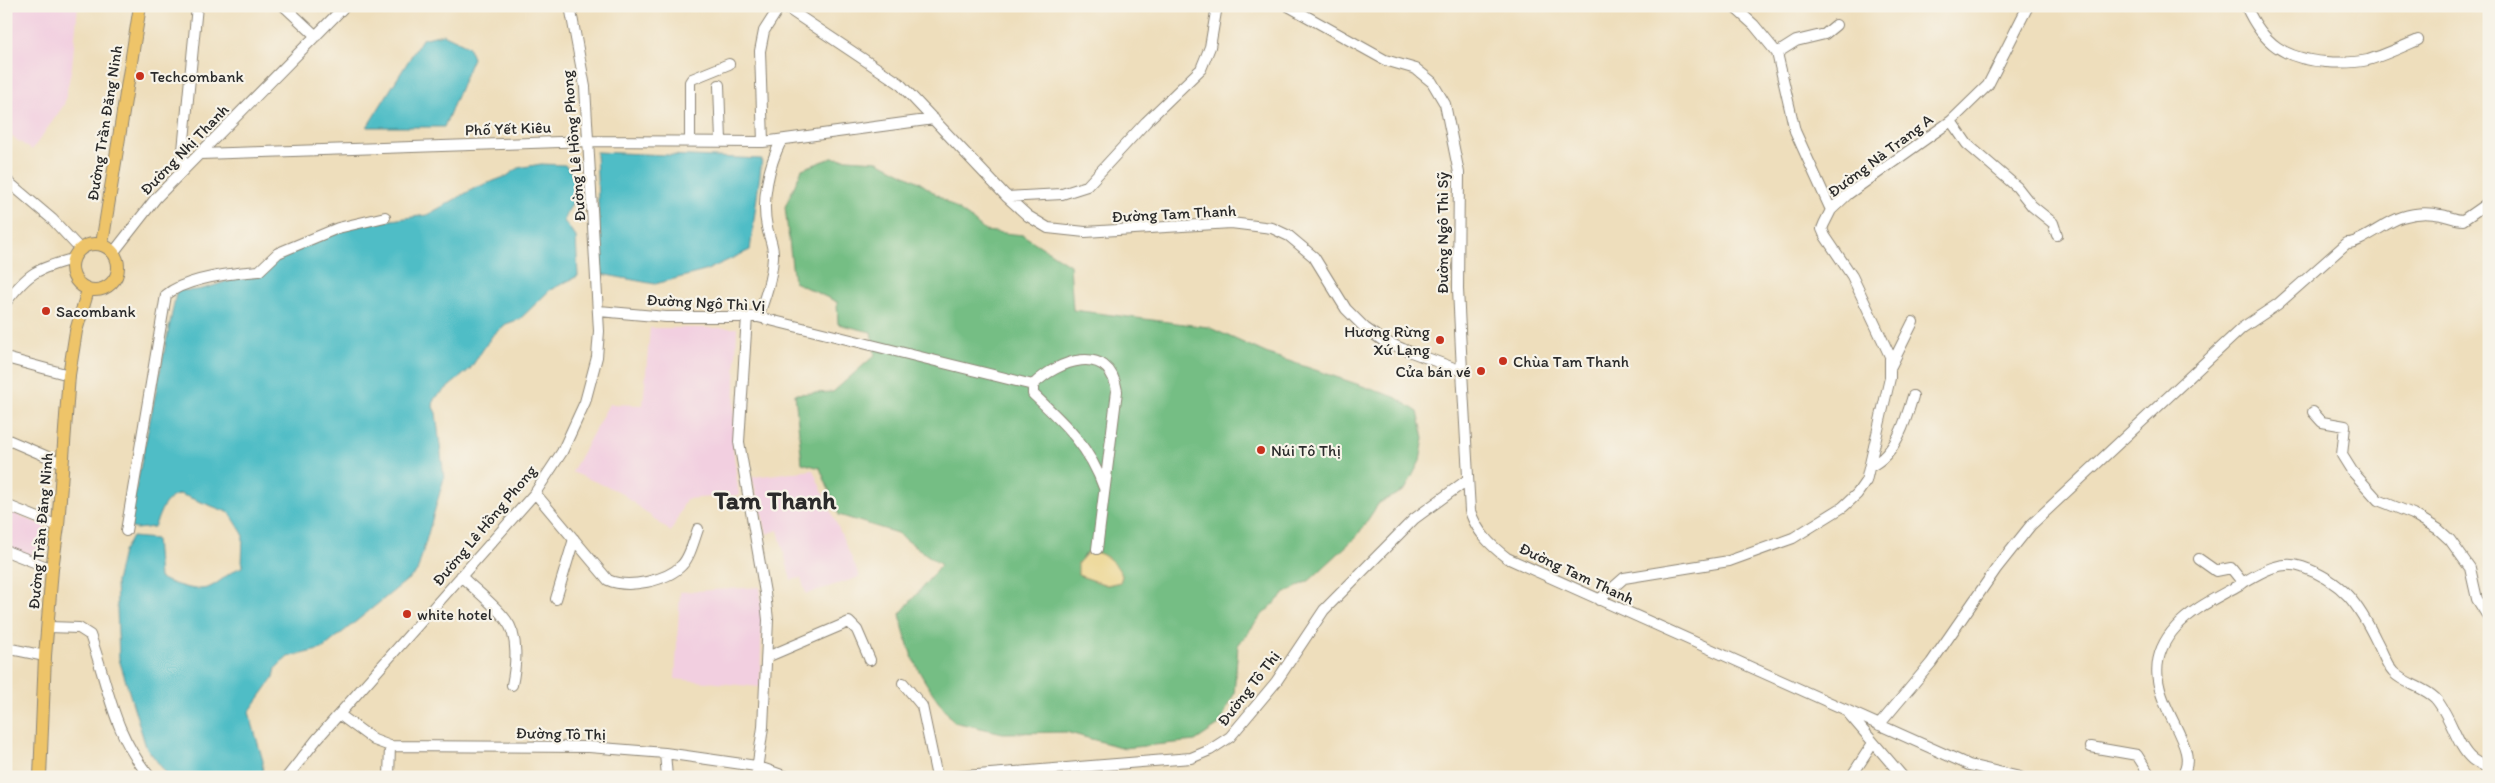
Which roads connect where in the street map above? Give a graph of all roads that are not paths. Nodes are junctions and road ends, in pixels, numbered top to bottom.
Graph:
1 (140, 6) edge
2 (197, 6) edge
3 (284, 6) edge
4 (345, 6) edge
5 (570, 6) edge
6 (782, 6) edge
7 (1217, 6) edge
8 (1288, 6) edge
9 (1733, 6) edge
10 (2028, 6) edge
11 (2246, 6) edge
12 (1836, 25) dead end
13 (316, 36) junction
14 (2418, 40) dead end
15 (1777, 53) junction
16 (729, 64) dead end
17 (719, 85) dead end
18 (934, 119) junction
19 (1951, 121) junction
20 (589, 141) junction
21 (690, 141) junction
22 (781, 141) junction
23 (722, 142) junction
24 (762, 142) junction
25 (200, 154) junction
26 (181, 171) junction
27 (6, 180) edge
28 (1007, 197) junction
29 (2489, 202) edge
30 (1831, 210) junction
31 (385, 217) dead end
32 (2057, 235) dead end
33 (102, 244) junction
34 (113, 253) junction
35 (76, 254) junction
36 (88, 290) junction
37 (6, 302) edge
38 (599, 311) junction
39 (747, 316) junction
40 (758, 317) junction
41 (1913, 322) dead end
42 (6, 358) edge
43 (1891, 366) junction
44 (1462, 371) junction
45 (69, 375) junction
46 (1033, 386) junction
47 (1913, 396) dead end
48 (2313, 412) dead end
49 (6, 439) edge
50 (62, 463) junction
51 (1871, 466) junction
52 (1467, 480) junction
53 (1104, 488) junction
54 (535, 493) junction
55 (6, 505) edge
56 (58, 526) junction
57 (698, 529) dead end
58 (126, 531) dead end
59 (574, 539) junction
60 (1097, 549) dead end
61 (6, 551) edge
62 (2199, 559) dead end
63 (52, 568) junction
64 (461, 576) junction
65 (2242, 582) junction
66 (556, 599) dead end
67 (1599, 600) junction
68 (2489, 618) edge
69 (49, 627) junction
70 (6, 648) edge
71 (45, 656) junction
72 (768, 657) junction
73 (870, 660) dead end
74 (902, 683) dead end
75 (512, 685) dead end
76 (1848, 713) junction
77 (340, 715) junction
78 (1880, 725) junction
79 (1873, 743) junction
80 (390, 746) junction
81 (2091, 747) dead end
82 (665, 753) junction
83 (2489, 768) edge
84 (756, 772) edge
85 (292, 775) edge
86 (989, 775) edge
87 (40, 777) edge
88 (150, 777) edge
89 (390, 777) edge
90 (667, 777) edge
91 (787, 777) edge
92 (937, 777) edge
93 (953, 777) edge
94 (1851, 777) edge
95 (1902, 777) edge
96 (2020, 777) edge
97 (2152, 777) edge
98 (2182, 777) edge

1 - 33 main road, Đường Trần Đăng Ninh
2 - 26 street
3 - 13 street
4 - 13 street, Đường Nhị Thanh
5 - 20 street, Đường Lê Hồng Phong
6 - 18 street, Đường Tam Thanh
6 - 24 street
7 - 28 street
8 - 44 street, Đường Ngô Thì Sỹ
9 - 15 street
10 - 19 street, Đường Nà Trang A
11 - 14 street
12 - 15 street
13 - 25 street, Đường Nhị Thanh
15 - 30 street
16 - 21 street
17 - 23 street
18 - 22 street, Phố Yết Kiêu
18 - 28 street, Đường Tam Thanh
19 - 30 street, Đường Nà Trang A
19 - 32 street
20 - 21 street, Phố Yết Kiêu
20 - 25 street, Phố Yết Kiêu
20 - 38 street, Đường Lê Hồng Phong
21 - 23 street, Phố Yết Kiêu
22 - 24 street, Phố Yết Kiêu
22 - 40 street
23 - 24 street, Phố Yết Kiêu
25 - 26 street, Đường Nhị Thanh
26 - 34 street, Đường Nhị Thanh
27 - 35 street
28 - 44 street, Đường Tam Thanh
29 - 78 street
30 - 43 street, Đường Nà Trang A
31 - 58 street
33 - 34 main road
33 - 35 main road
34 - 36 main road
35 - 36 main road
35 - 37 street
36 - 45 main road, Đường Trần Đăng Ninh
38 - 39 street, Đường Ngô Thì Vị
38 - 54 street, Đường Lê Hồng Phong
39 - 40 street, Đường Ngô Thì Vị
39 - 72 street
40 - 46 street, Đường Ngô Thì Vị
41 - 43 street
42 - 45 street
43 - 51 street, Đường Nà Trang A
44 - 52 street, Đường Tam Thanh
45 - 50 main road, Đường Trần Đăng Ninh
46 - 53 street
46 - 53 street
47 - 51 street
48 - 68 street
49 - 50 street
50 - 56 main road, Đường Trần Đăng Ninh
51 - 67 street, Đường Nà Trang A
52 - 67 street, Đường Tam Thanh
52 - 86 street, Đường Tô Thị
53 - 60 street
54 - 59 street
54 - 64 street, Đường Lê Hồng Phong
55 - 56 street
56 - 63 main road, Đường Trần Đăng Ninh
57 - 59 street
59 - 66 street
61 - 63 street
62 - 65 street
63 - 69 main road, Đường Trần Đăng Ninh
64 - 75 street
64 - 77 street, Đường Lê Hồng Phong
65 - 83 street
65 - 98 street
67 - 76 street, Đường Tam Thanh
69 - 71 main road, Đường Trần Đăng Ninh
69 - 88 street
70 - 71 street
71 - 87 main road, Đường Trần Đăng Ninh
72 - 73 street
72 - 84 street
74 - 92 street
76 - 78 street, Đường Tam Thanh
76 - 79 street
77 - 80 street, Đường Tô Thị
77 - 85 street, Đường Lê Hồng Phong
78 - 96 street, Đường Tam Thanh
79 - 94 street
79 - 95 street
80 - 82 street, Đường Tô Thị
80 - 89 street
81 - 97 street
82 - 84 street, Đường Tô Thị
82 - 90 street
84 - 91 street, Đường Tô Thị
86 - 93 street, Đường Tô Thị

